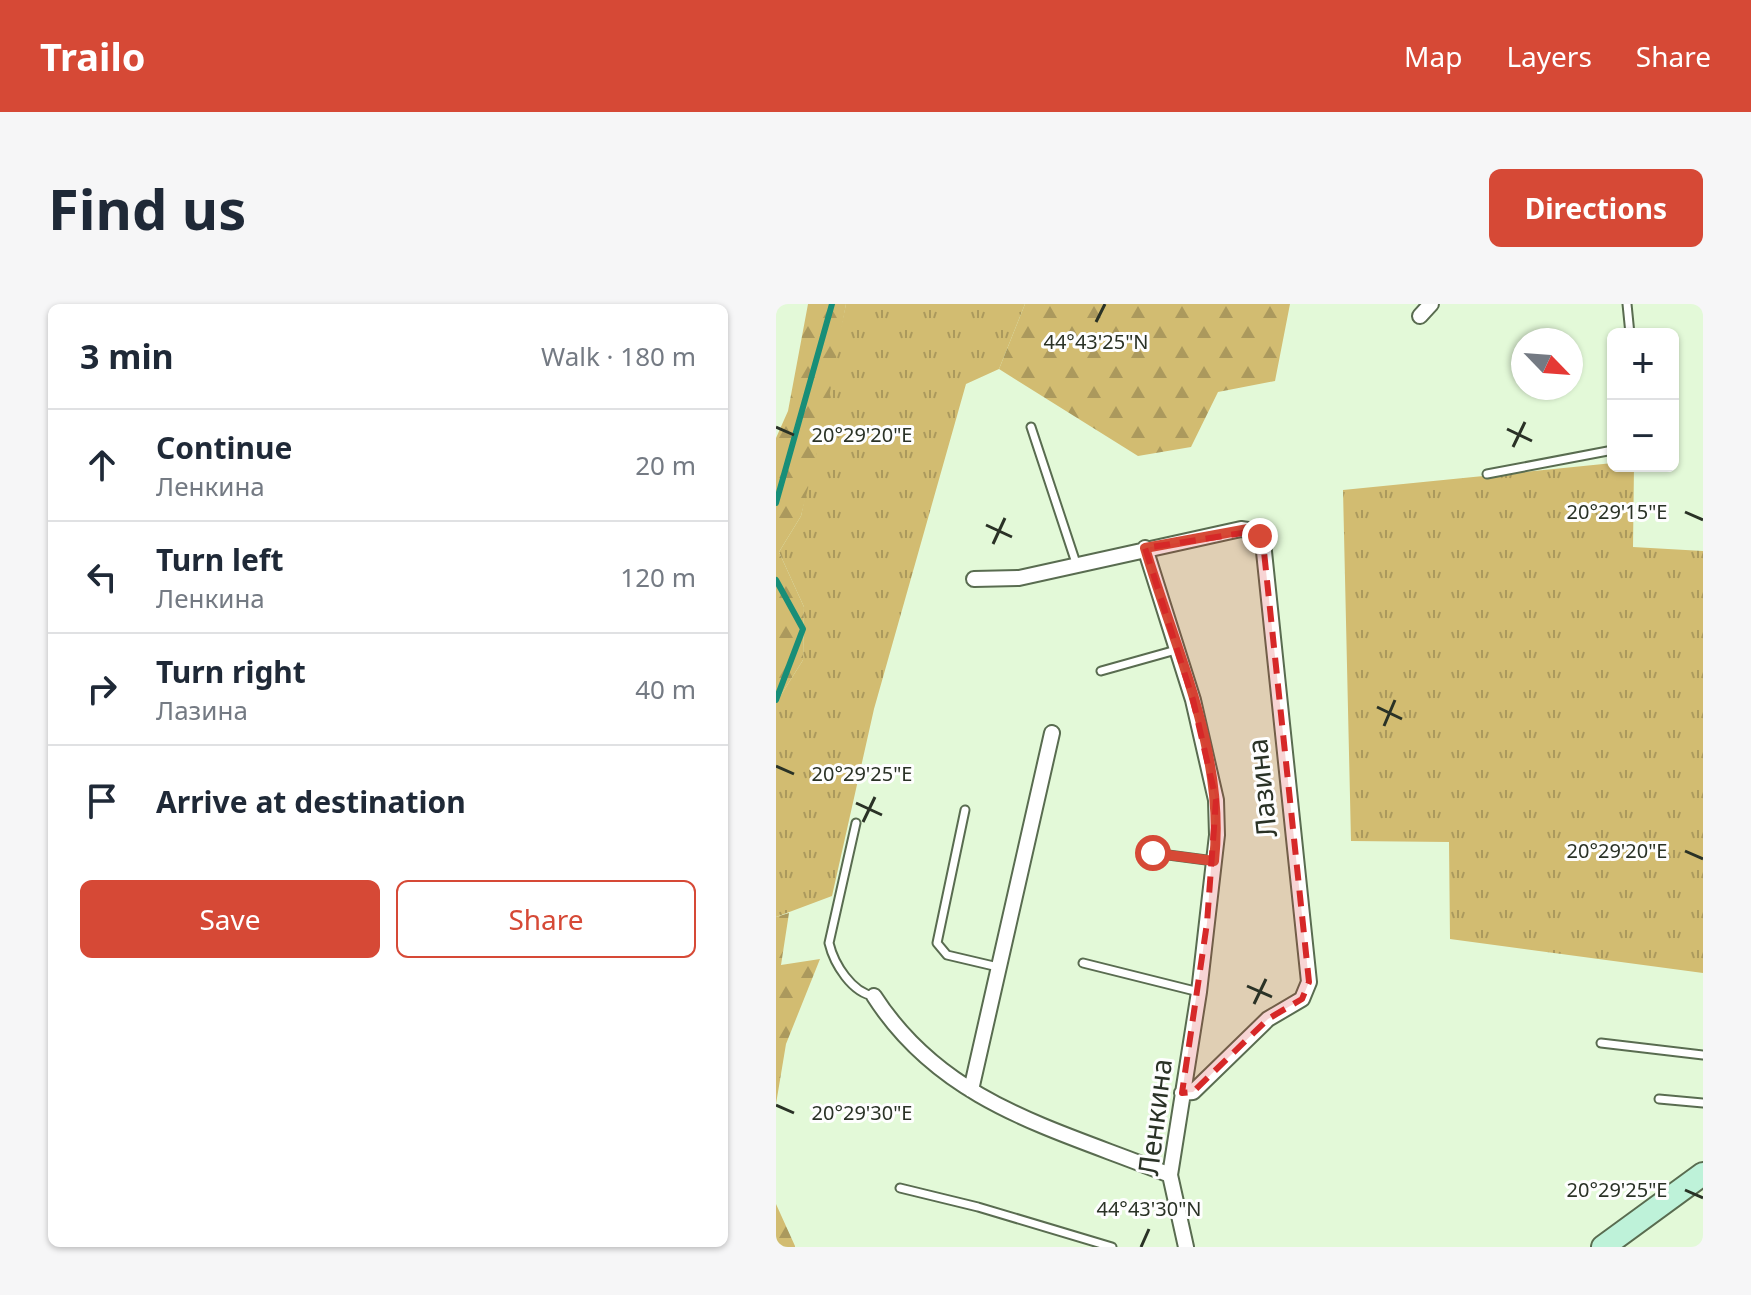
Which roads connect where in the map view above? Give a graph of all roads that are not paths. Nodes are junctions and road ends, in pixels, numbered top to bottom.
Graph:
1 (1431, 304) edge
2 (1627, 304) edge
3 (1420, 316) dead end
4 (1629, 328) edge
5 (1031, 427) dead end
6 (1607, 451) edge
7 (1487, 474) dead end
8 (1145, 548) junction
9 (1076, 563) junction
10 (974, 579) dead end
11 (1176, 650) junction
12 (1101, 671) dead end
13 (1052, 733) dead end
14 (965, 810) dead end
15 (856, 823) dead end
16 (1153, 853) dead end
17 (1214, 861) junction
18 (1083, 963) dead end
19 (1000, 967) junction
20 (1199, 992) junction
21 (874, 996) joint
22 (1601, 1043) dead end
23 (1703, 1055) edge
24 (971, 1090) junction
25 (1182, 1093) junction
26 (1659, 1099) dead end
27 (1703, 1103) edge
28 (1703, 1174) edge
29 (1170, 1175) junction
30 (900, 1188) dead end
31 (1112, 1247) edge
32 (1186, 1247) edge
33 (1603, 1247) edge

1 - 3 street
2 - 4 lane
5 - 9 lane
6 - 7 lane
8 - 9 street
8 - 11 street, Ленкина
8 - 25 street, Лазина
9 - 10 street
11 - 12 lane
11 - 17 street, Ленкина
13 - 19 street
14 - 19 lane
15 - 21 lane
16 - 17 lane
17 - 20 street, Ленкина
18 - 20 lane
19 - 24 street
20 - 25 street, Ленкина
21 - 24 street
22 - 23 lane
24 - 29 street
25 - 29 street, Ленкина
26 - 27 lane
28 - 33 main road
29 - 32 street, Ленкина
30 - 31 lane

